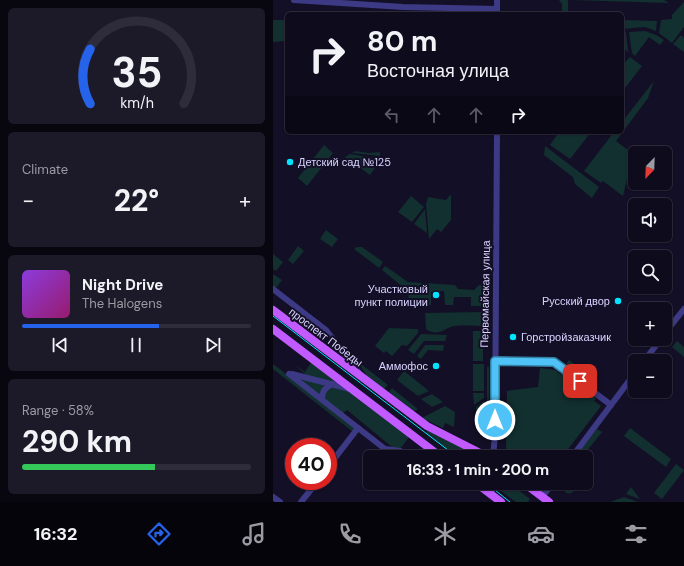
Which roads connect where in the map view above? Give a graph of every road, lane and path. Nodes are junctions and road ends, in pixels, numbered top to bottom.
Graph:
1 (294, 0) edge
2 (497, 0) edge
3 (497, 11) edge
4 (497, 134) edge
5 (273, 289) edge
6 (684, 309) edge
7 (273, 310) edge
8 (672, 324) edge
9 (273, 328) edge
10 (656, 346) edge
11 (649, 354) edge
12 (495, 361) junction
13 (362, 378) junction
14 (628, 382) edge
15 (332, 384) junction
16 (353, 389) junction
17 (322, 399) junction
18 (611, 405) junction
19 (358, 428) junction
20 (392, 450) edge
21 (432, 450) edge
22 (474, 450) edge
23 (494, 450) edge
24 (577, 450) edge
25 (337, 455) edge
26 (310, 490) edge
27 (485, 490) edge
28 (492, 490) edge
29 (531, 490) edge
30 (549, 490) edge
31 (492, 495) junction
32 (273, 497) edge
33 (542, 501) edge
34 (279, 502) edge
35 (301, 502) edge
36 (501, 502) edge

1 - 3 street
2 - 3 street
4 - 12 street, Первомайская улица
5 - 13 street
6 - 8 street
7 - 13 main road, проспект Победы
9 - 16 main road
10 - 11 street
12 - 18 street
12 - 23 street, Первомайская улица
13 - 22 main road, проспект Победы
14 - 18 street
15 - 16 street
15 - 17 street
15 - 17 street
16 - 21 main road
17 - 19 street
18 - 24 street
19 - 20 street
19 - 25 street
26 - 35 street
27 - 31 main road
28 - 31 street
29 - 33 main road
30 - 33 street
31 - 36 main road
32 - 34 street

